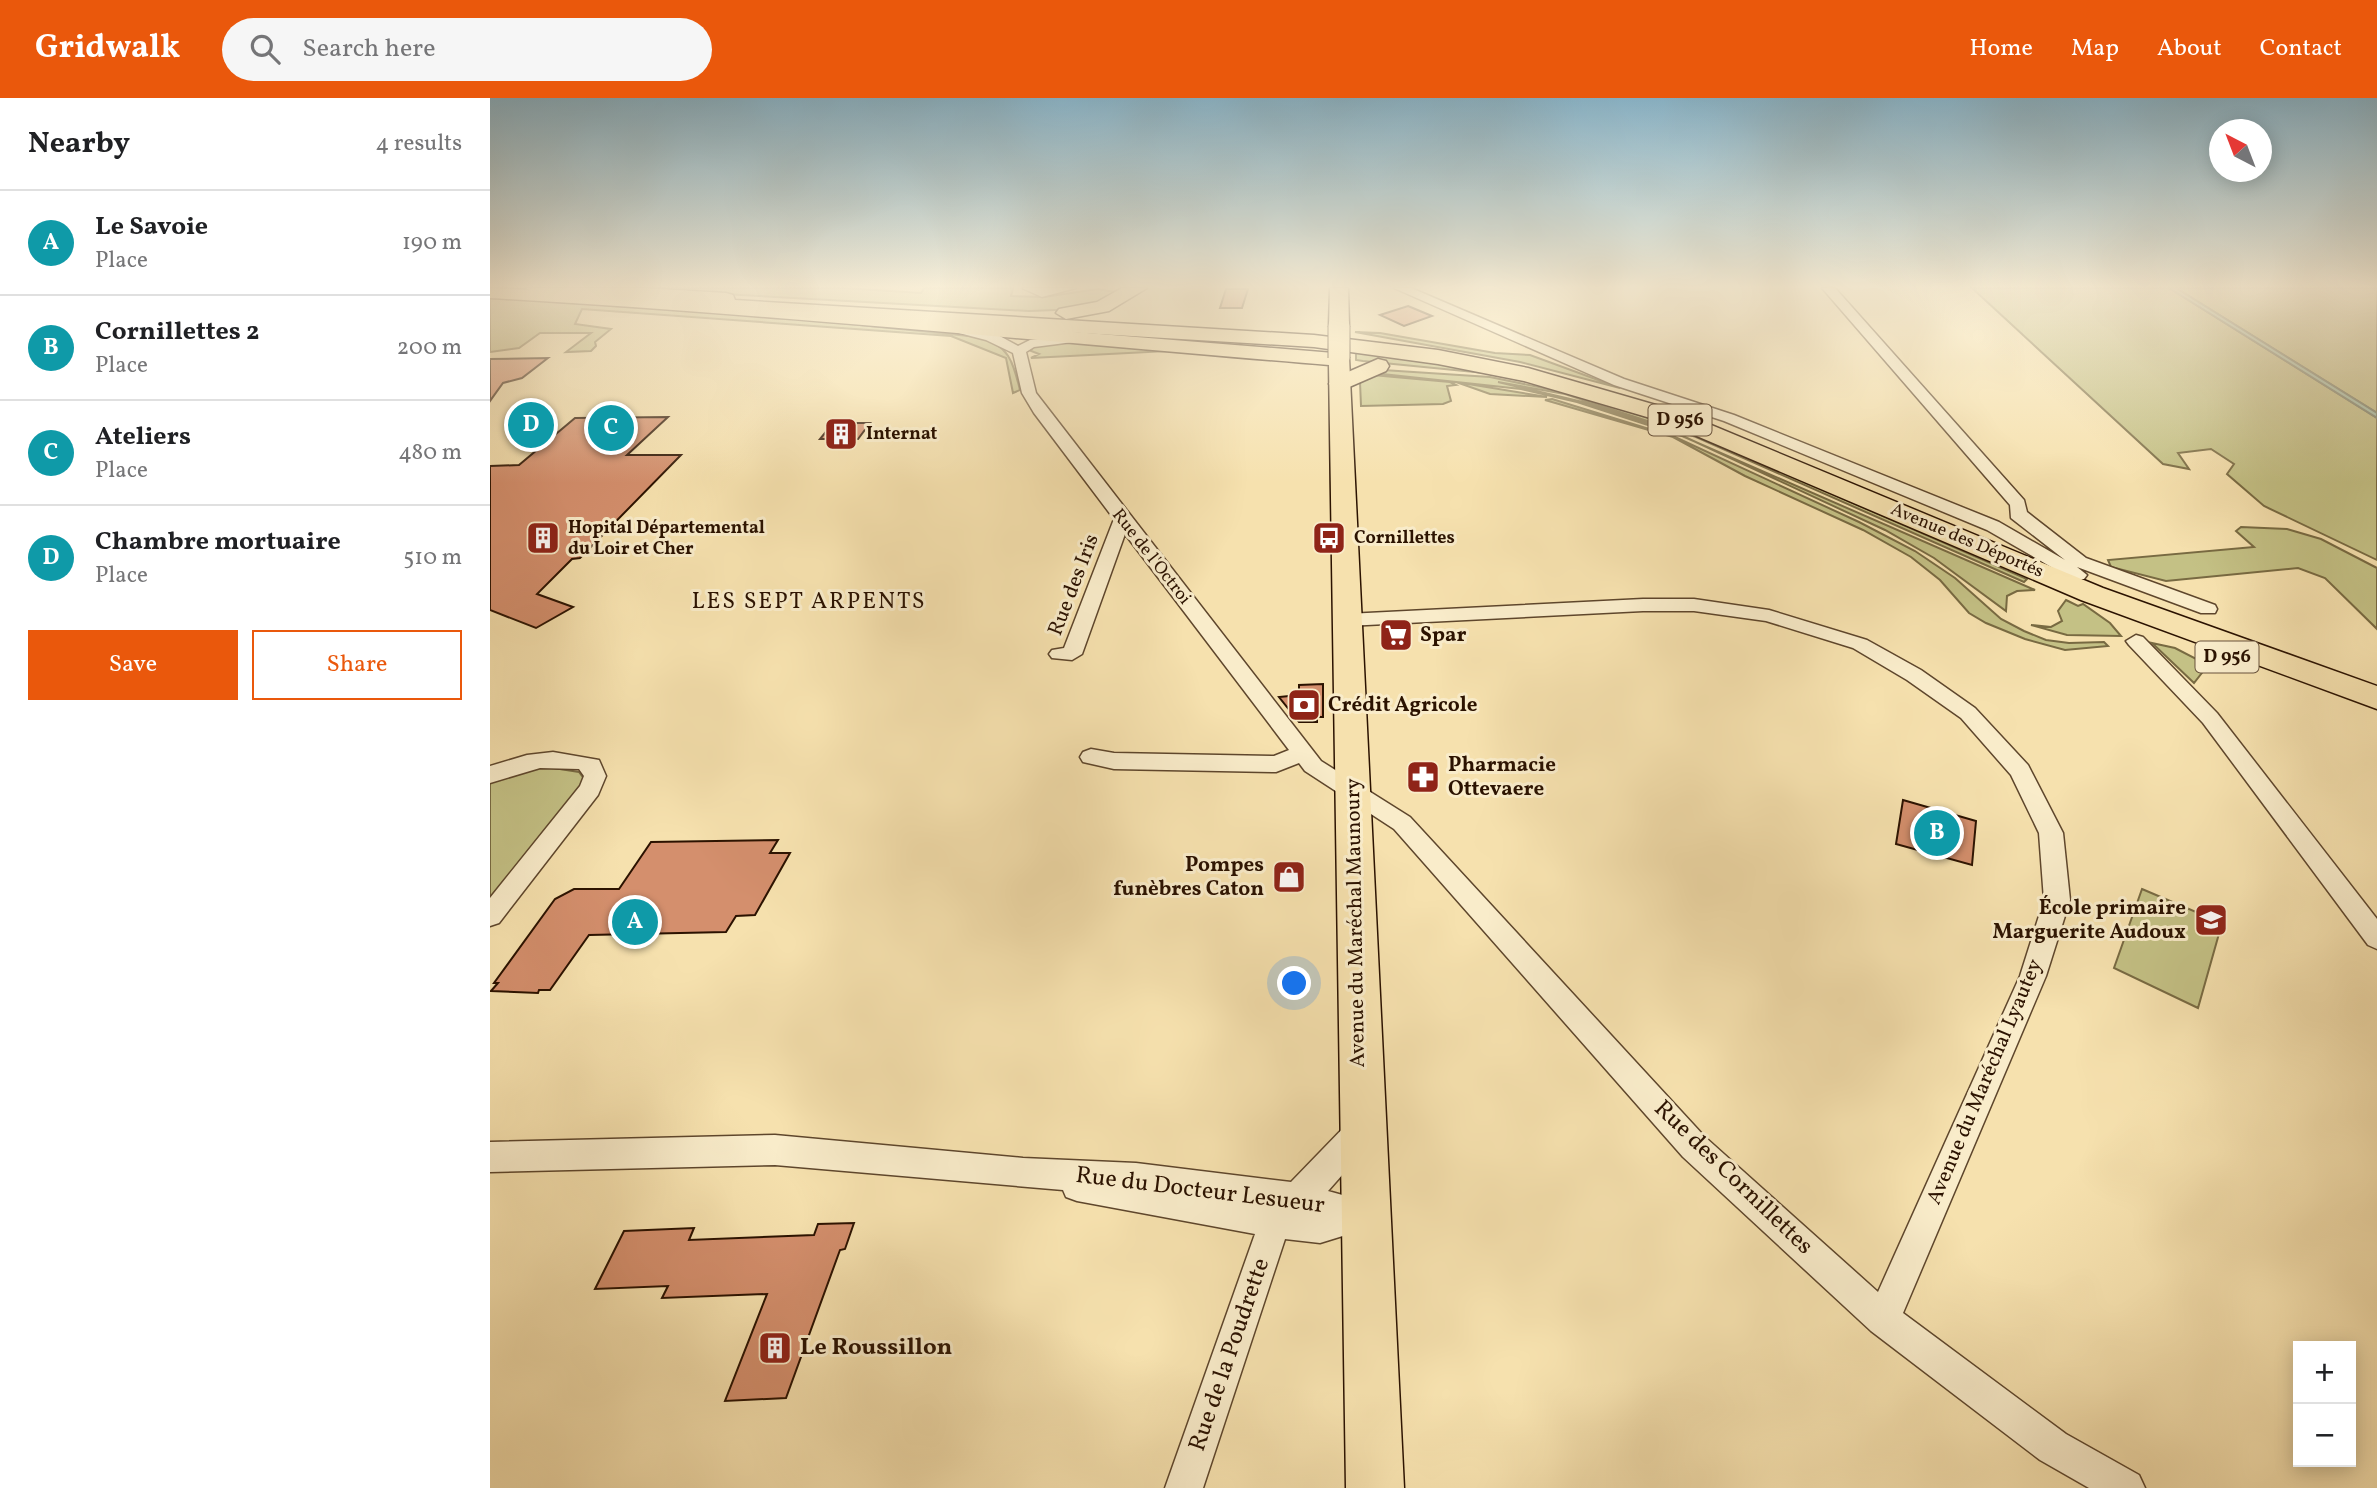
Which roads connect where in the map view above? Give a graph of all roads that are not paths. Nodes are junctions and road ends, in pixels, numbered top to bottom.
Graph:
1 (1019, 353) edge
2 (1262, 353) edge
3 (1339, 353) edge
4 (1412, 353) edge
5 (1447, 353) edge
6 (1551, 353) edge
7 (1885, 353) edge
8 (1339, 359) junction
9 (1378, 366) junction
10 (1558, 382) junction
11 (1619, 382) junction
12 (1340, 384) junction
13 (1712, 423) junction
14 (2017, 514) junction
15 (1122, 519) junction
16 (1993, 526) junction
17 (2085, 585) junction
18 (2208, 609) dead end
19 (1347, 620) junction
20 (2147, 636) junction
21 (1059, 654) dead end
22 (2377, 686) edge
23 (2377, 698) edge
24 (2377, 712) edge
25 (1303, 753) junction
26 (1091, 757) dead end
27 (490, 775) edge
28 (1353, 778) junction
29 (490, 916) edge
30 (2377, 938) edge
31 (1362, 1130) junction
32 (490, 1157) edge
33 (1023, 1172) joint
34 (1284, 1210) junction
35 (1364, 1215) junction
36 (1883, 1319) junction
37 (1184, 1488) edge
38 (1374, 1488) edge
39 (2126, 1488) edge

1 - 15 street, Rue de l'Octroi
2 - 8 main road, D 956
3 - 8 main road, Avenue du Maréchal Maunoury, bridge
4 - 10 highway, D 956
5 - 13 highway, D 956
6 - 11 street, Avenue des Déportés
7 - 14 street
8 - 9 highway, D 956
8 - 12 main road, Avenue du Maréchal Maunoury
9 - 10 highway, D 956
9 - 12 highway
10 - 17 highway, Avenue des Déportés / D 956
11 - 13 highway
11 - 16 street, Avenue des Déportés
12 - 19 main road, Avenue du Maréchal Maunoury
13 - 17 highway, Avenue des Déportés / D 956
14 - 16 street
14 - 17 street
15 - 21 street, Rue des Iris
15 - 25 street, Rue de l'Octroi
16 - 17 street, Avenue des Déportés
17 - 18 street
17 - 20 highway, D 956
17 - 22 highway, Avenue des Déportés / D 956
17 - 23 highway, Avenue des Déportés / D 956
19 - 28 main road, Avenue du Maréchal Maunoury
19 - 36 street, Avenue du Maréchal Lyautey
20 - 24 highway, D 956
20 - 30 street
25 - 26 street
25 - 28 street, Rue de l'Octroi
27 - 29 street
28 - 31 main road, Avenue du Maréchal Maunoury
28 - 36 street, Rue des Cornillettes
31 - 34 street
31 - 35 main road, Avenue du Maréchal Maunoury
32 - 33 street, Rue du Docteur Lesueur
33 - 34 street, Rue du Docteur Lesueur
34 - 35 street, Rue du Docteur Lesueur
34 - 37 street, Rue de la Poudrette
35 - 38 main road, Avenue du Maréchal Maunoury
36 - 39 street, Rue des Cornillettes

